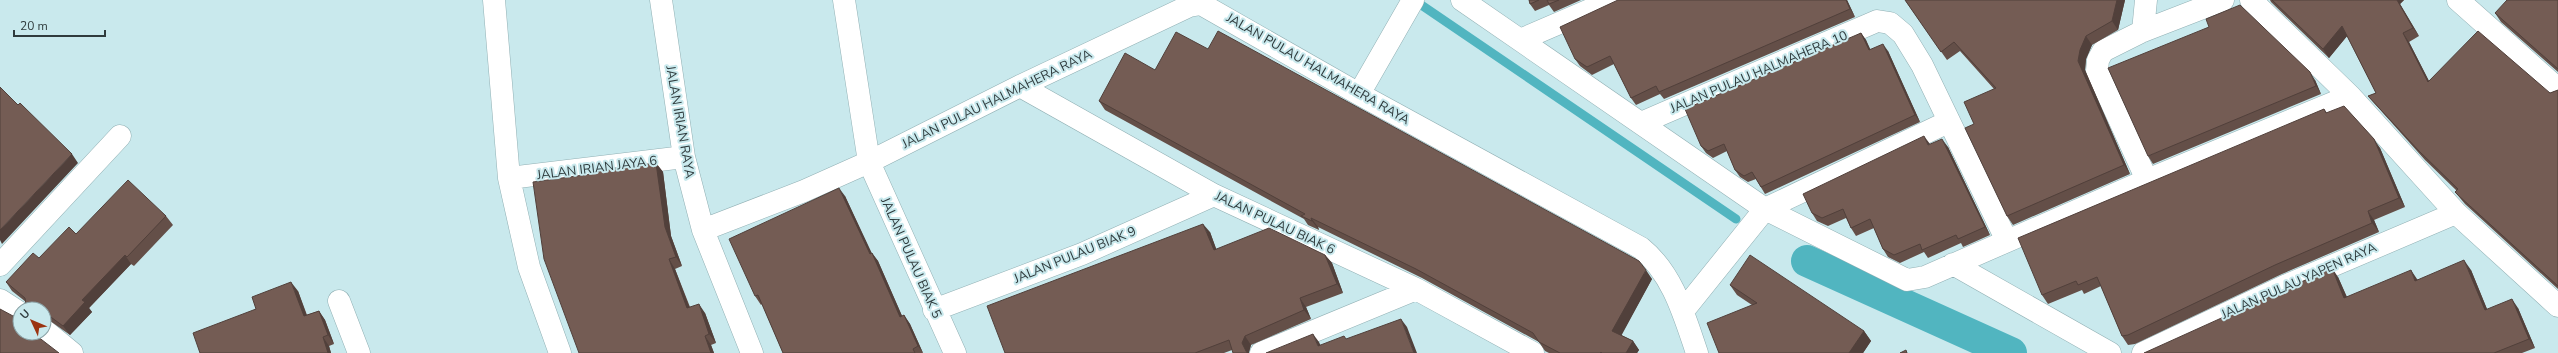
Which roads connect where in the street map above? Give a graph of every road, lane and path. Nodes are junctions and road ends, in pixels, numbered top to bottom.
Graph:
1 (494, 0) edge
2 (661, 0) edge
3 (844, 0) edge
4 (1462, 0) edge
5 (1613, 0) edge
6 (2146, 0) edge
7 (2223, 0) edge
8 (2251, 0) edge
9 (2458, 0) edge
10 (1408, 6) edge
11 (2143, 31) junction
12 (1520, 40) junction
13 (1020, 86) junction
14 (2558, 89) edge
15 (1359, 94) junction
16 (2350, 96) junction
17 (1948, 122) junction
18 (1641, 123) junction
19 (120, 136) dead end
20 (684, 157) junction
21 (869, 162) junction
22 (509, 178) junction
23 (2147, 180) junction
24 (1214, 196) junction
25 (1761, 213) junction
26 (2456, 213) junction
27 (703, 230) junction
28 (2007, 241) junction
29 (0, 264) edge
30 (1953, 264) junction
31 (1416, 289) junction
32 (0, 300) edge
33 (339, 301) dead end
34 (2558, 306) edge
35 (12, 308) edge
36 (934, 310) junction
37 (1683, 311) junction
38 (52, 337) edge
39 (1270, 351) edge
40 (72, 353) edge
41 (359, 353) edge
42 (560, 353) edge
43 (752, 353) edge
44 (955, 353) edge
45 (1533, 353) edge
46 (1697, 353) edge
47 (2110, 353) edge
48 (2143, 353) edge

1 - 22 street
2 - 20 street, JALAN IRIAN RAYA
3 - 21 street, JALAN PULAU BIAK 5
4 - 12 street
5 - 12 street
6 - 11 street
7 - 11 street
8 - 16 street
9 - 14 street
10 - 15 street
11 - 23 street
12 - 18 street
13 - 15 street, JALAN PULAU HALMAHERA RAYA
13 - 21 street, JALAN PULAU HALMAHERA RAYA
13 - 24 street, JALAN PULAU BIAK 6
15 - 37 street, JALAN PULAU HALMAHERA RAYA
16 - 23 street
16 - 26 street
17 - 18 street, JALAN PULAU HALMAHERA 10
17 - 25 street
17 - 28 street
18 - 25 street
19 - 29 street
20 - 22 street, JALAN IRIAN JAYA 6
20 - 27 street, JALAN IRIAN RAYA
21 - 27 street, JALAN PULAU HALMAHERA RAYA
21 - 36 street, JALAN PULAU BIAK 5
22 - 42 street
23 - 28 street
24 - 31 street, JALAN PULAU BIAK 6
24 - 36 street, JALAN PULAU BIAK 9
25 - 30 street
25 - 37 street
26 - 34 street
26 - 48 street, JALAN PULAU YAPEN RAYA
27 - 43 street, JALAN IRIAN RAYA
28 - 30 street
30 - 47 street
31 - 39 street
31 - 45 street, JALAN PULAU BIAK 6
32 - 35 street
33 - 41 street
36 - 44 street, JALAN PULAU BIAK 5
37 - 46 street, JALAN PULAU HALMAHERA RAYA
38 - 40 street

